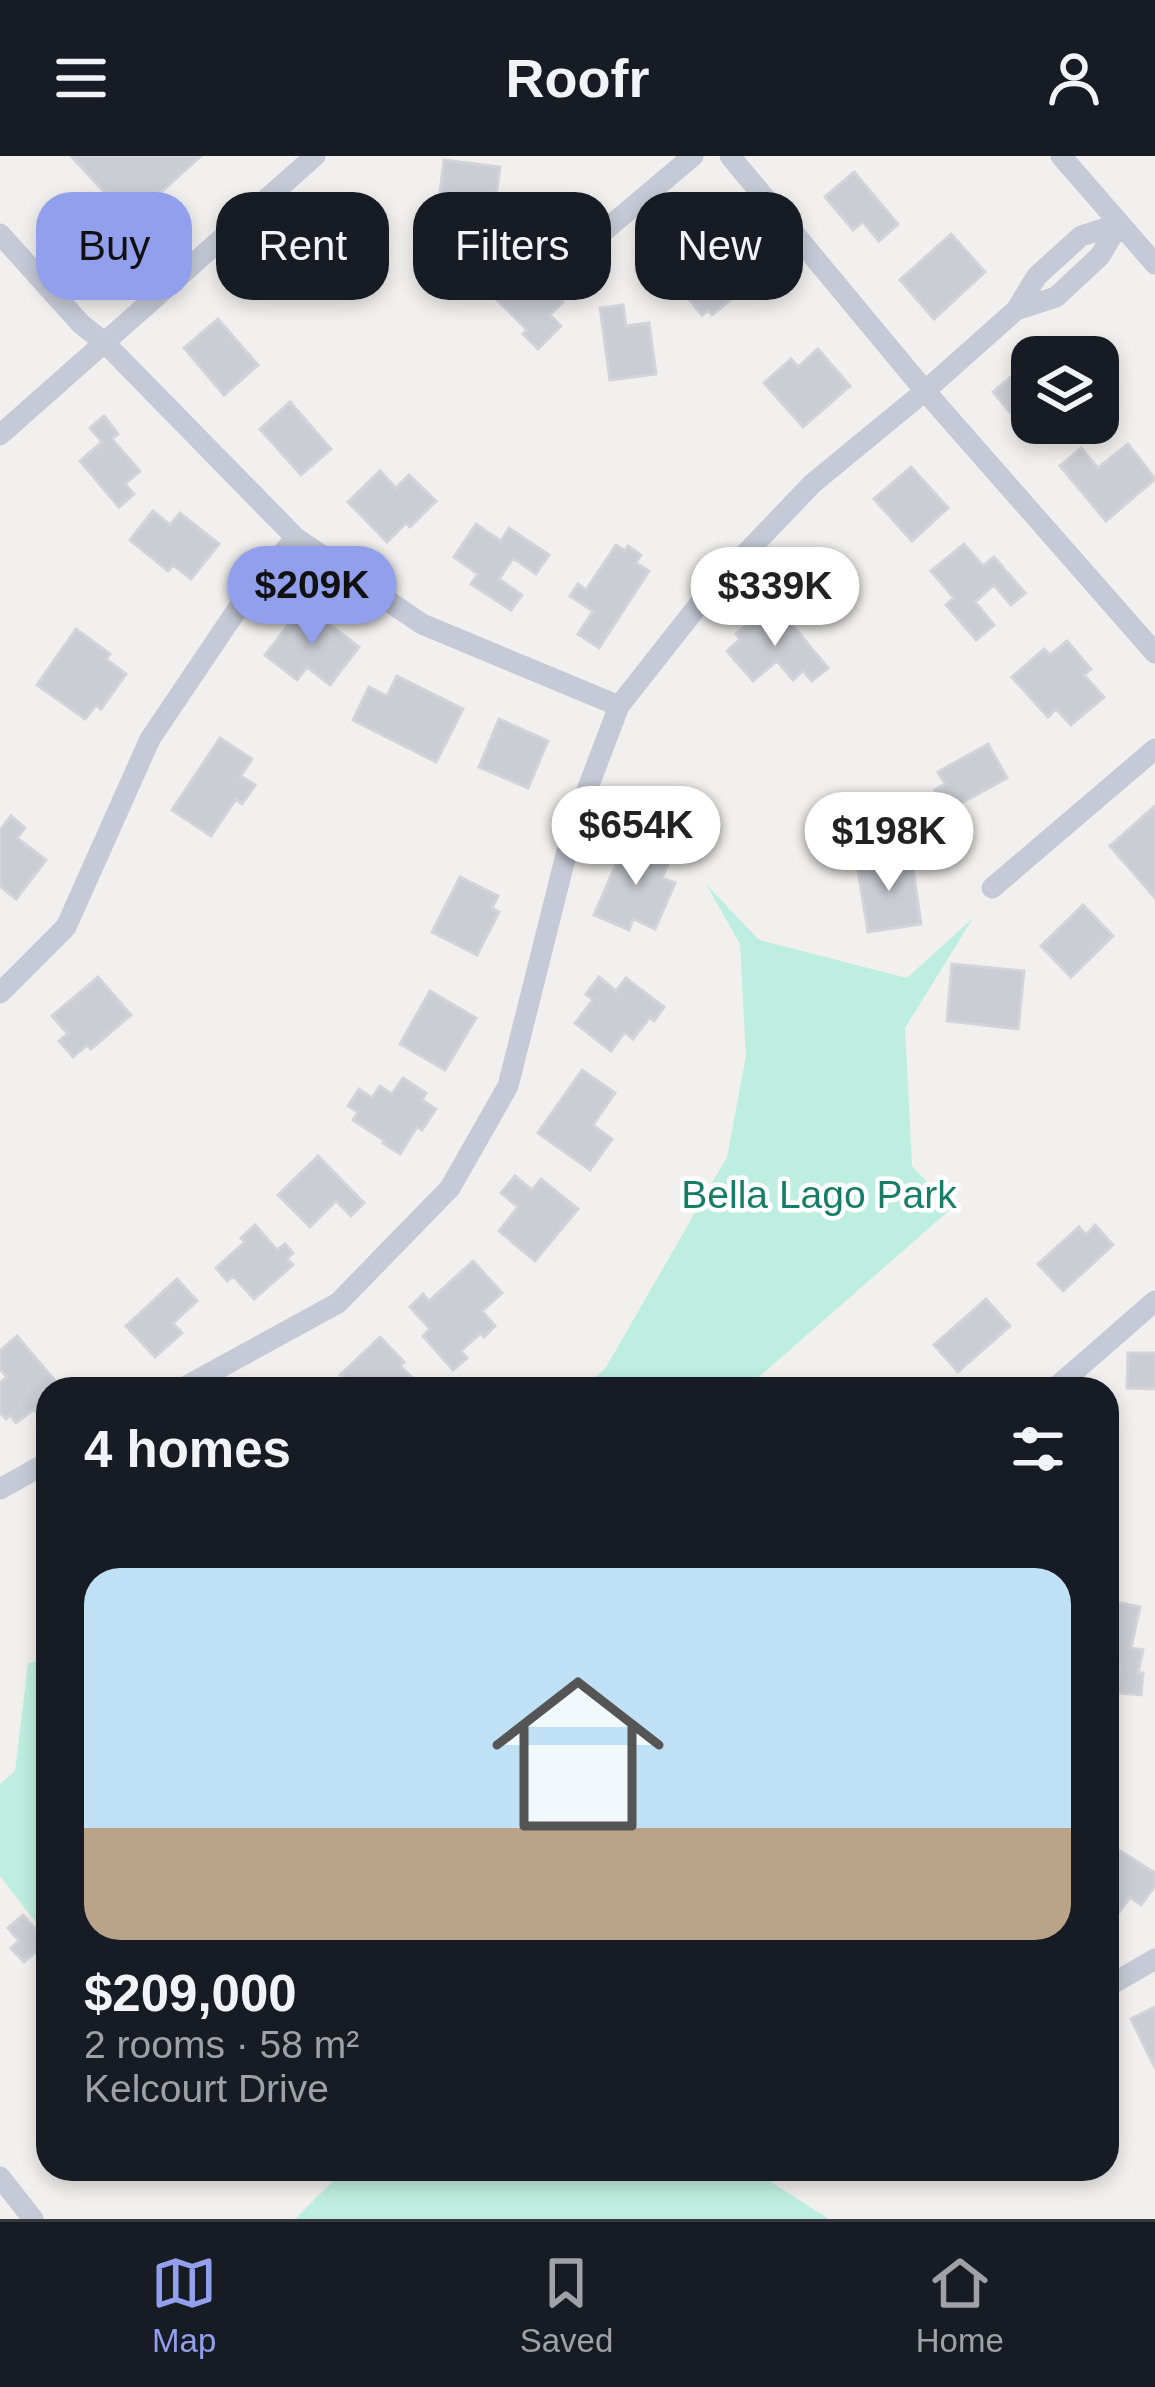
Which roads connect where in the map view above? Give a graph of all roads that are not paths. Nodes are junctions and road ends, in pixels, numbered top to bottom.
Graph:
1 (315, 156) edge
2 (694, 156) edge
3 (730, 156) edge
4 (1061, 156) edge
5 (1120, 224) junction
6 (611, 225) edge
7 (0, 234) edge
8 (1155, 265) edge
9 (105, 343) junction
10 (925, 391) junction
11 (0, 435) edge
12 (296, 538) junction
13 (1155, 652) edge
14 (620, 706) junction
15 (1155, 749) edge
16 (992, 888) dead end
17 (0, 993) edge
18 (1154, 1303) edge
19 (203, 1377) edge
20 (1068, 1377) edge
21 (36, 1469) edge
22 (0, 1489) edge
23 (1155, 1959) edge
24 (1119, 1980) edge
25 (0, 2177) edge
26 (33, 2219) edge

1 - 9 street
2 - 6 street
3 - 10 street
4 - 5 street
5 - 8 street
5 - 10 street
7 - 9 street
9 - 11 street
9 - 12 street
10 - 13 street
10 - 14 street
12 - 14 street
12 - 17 street
14 - 19 street
15 - 16 street
18 - 20 street
21 - 22 street
23 - 24 street
25 - 26 street

